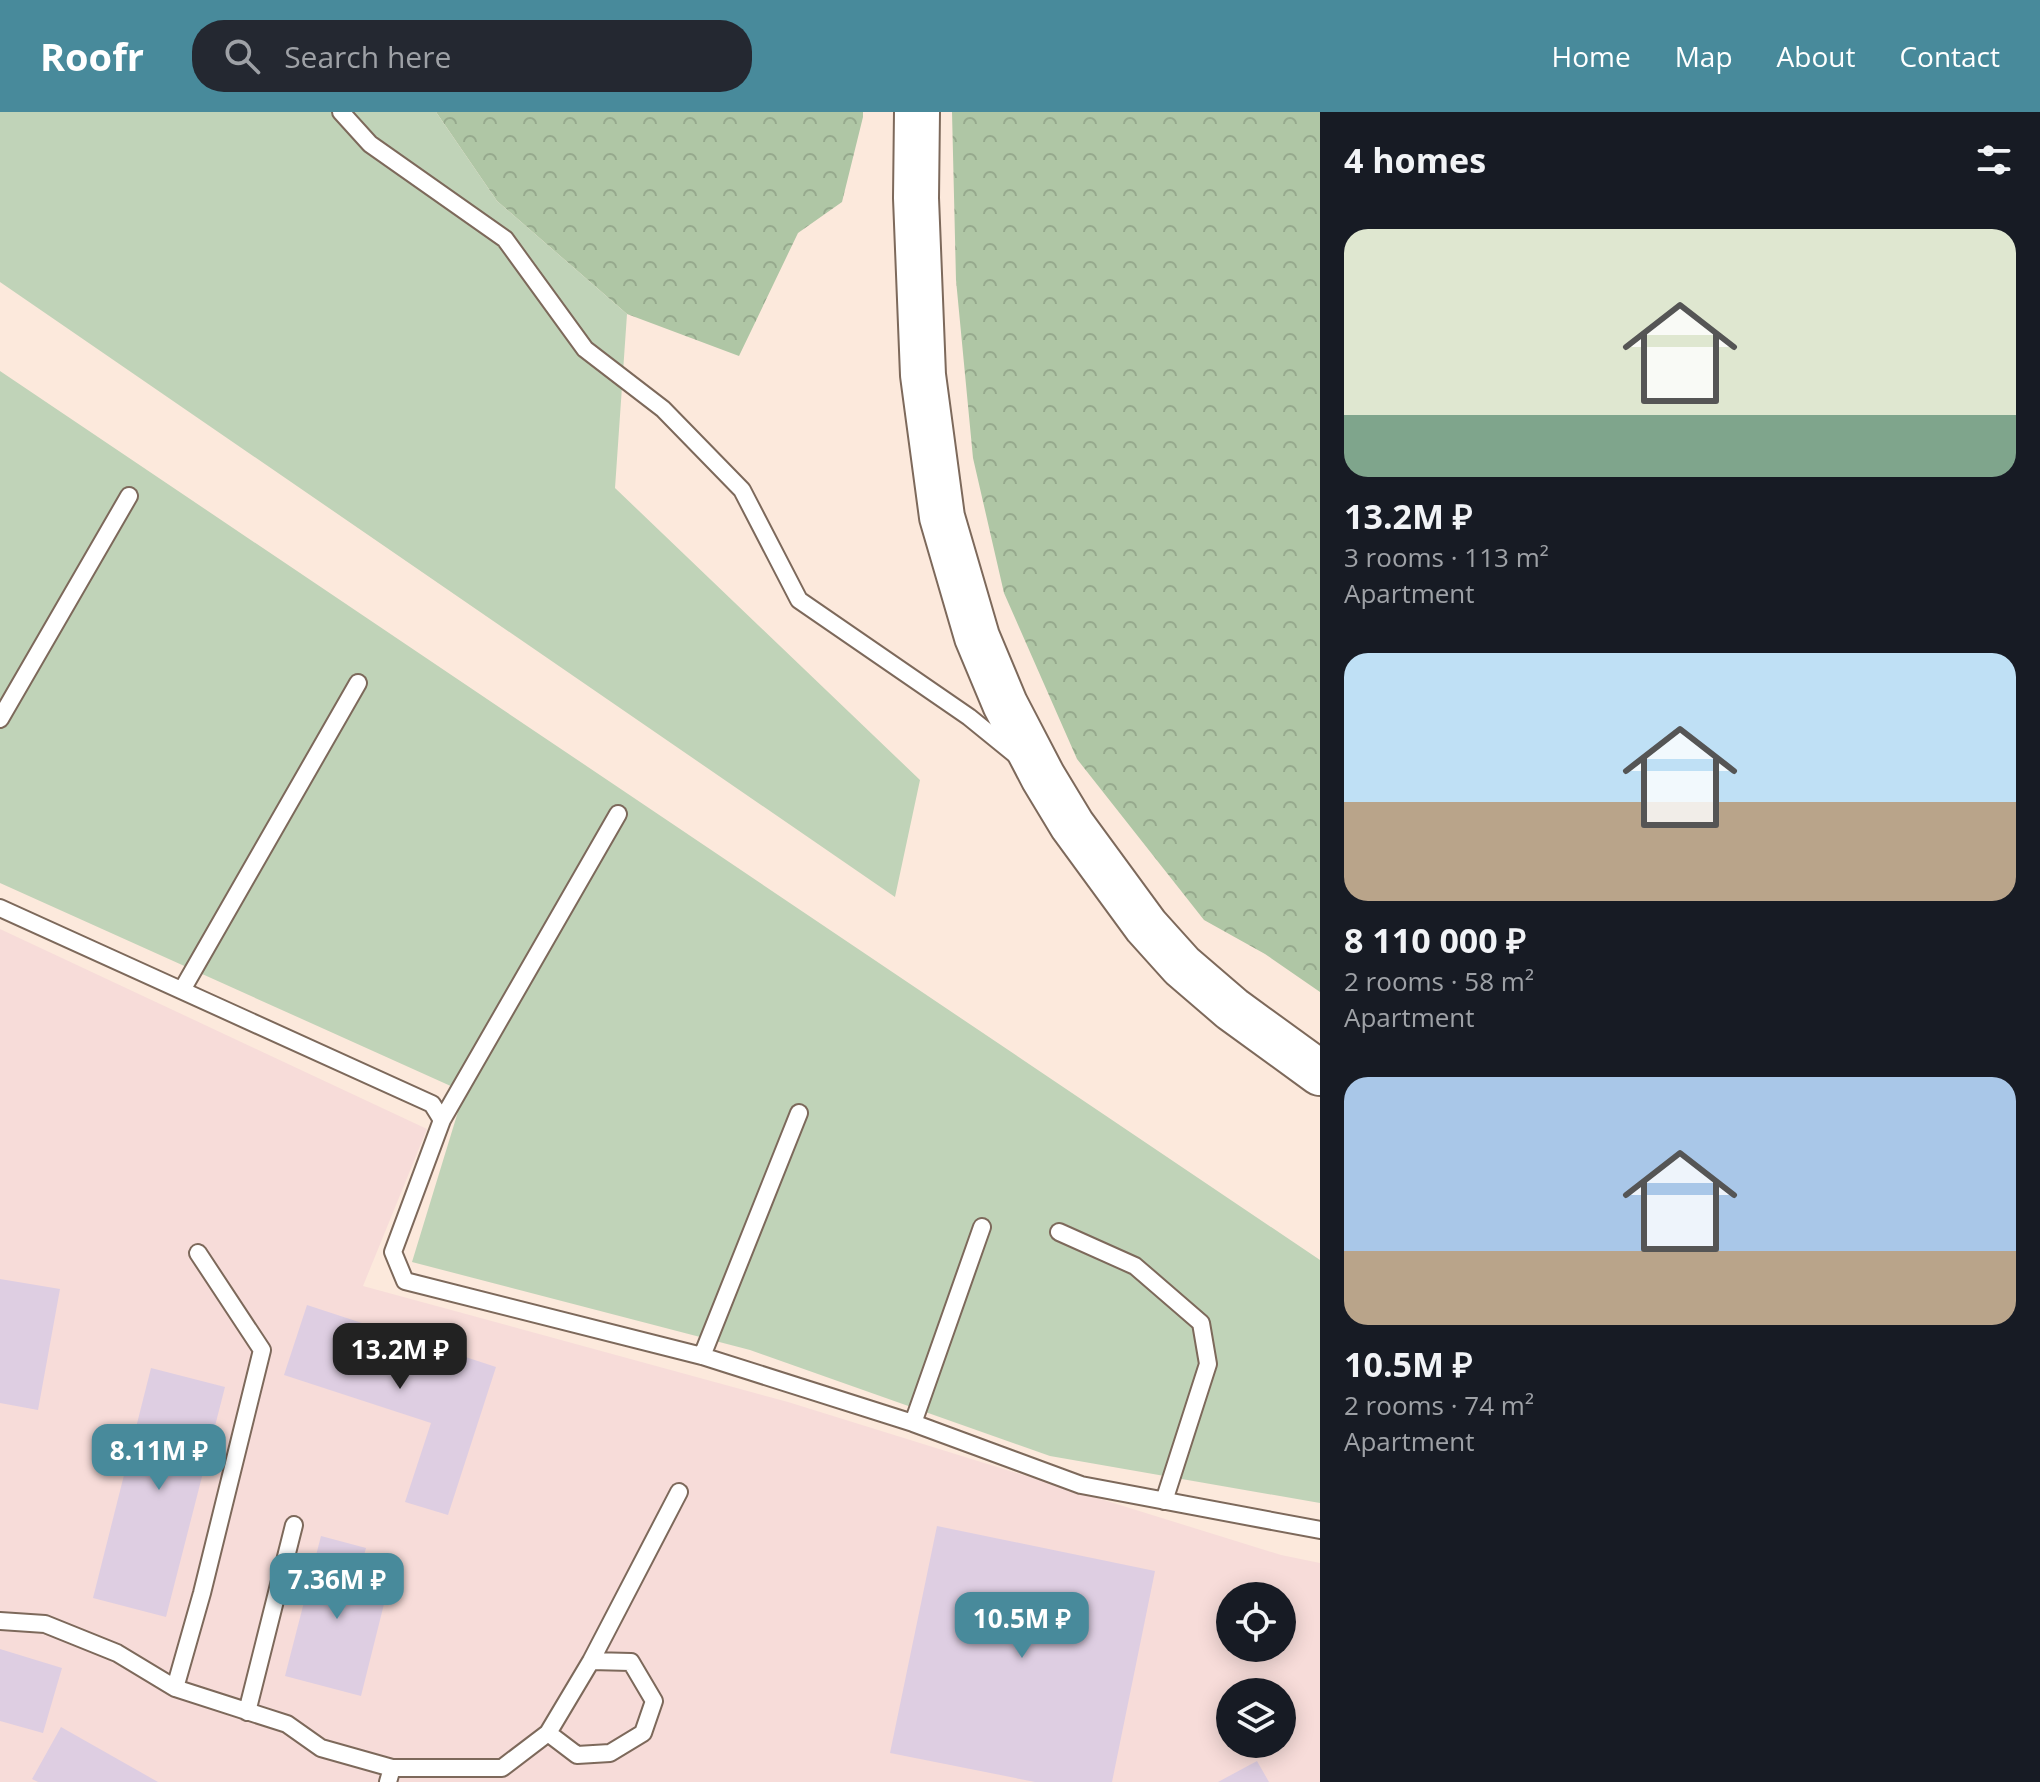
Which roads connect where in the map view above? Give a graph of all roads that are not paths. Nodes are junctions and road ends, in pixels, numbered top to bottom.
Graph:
1 (341, 112) edge
2 (917, 112) edge
3 (129, 496) dead end
4 (358, 683) dead end
5 (0, 719) edge
6 (1043, 777) junction
7 (618, 814) dead end
8 (0, 908) edge
9 (182, 990) junction
10 (1320, 1073) edge
11 (799, 1113) dead end
12 (442, 1120) junction
13 (982, 1227) dead end
14 (1059, 1232) dead end
15 (198, 1253) dead end
16 (702, 1356) junction
17 (913, 1423) junction
18 (679, 1492) dead end
19 (1164, 1501) junction
20 (294, 1525) dead end
21 (1320, 1530) edge
22 (0, 1621) edge
23 (591, 1661) junction
24 (175, 1688) junction
25 (247, 1712) junction
26 (548, 1733) junction
27 (390, 1775) edge

1 - 6 lane
2 - 6 main road
3 - 5 lane
4 - 9 lane
6 - 10 main road
7 - 12 lane
8 - 9 lane
9 - 12 lane
11 - 16 lane
12 - 16 lane
13 - 17 lane
14 - 19 lane
15 - 24 lane
16 - 17 lane
17 - 19 lane
18 - 23 lane
19 - 21 lane
20 - 25 lane
22 - 24 lane
23 - 26 lane
23 - 26 lane
24 - 25 lane
25 - 27 lane
26 - 27 lane

